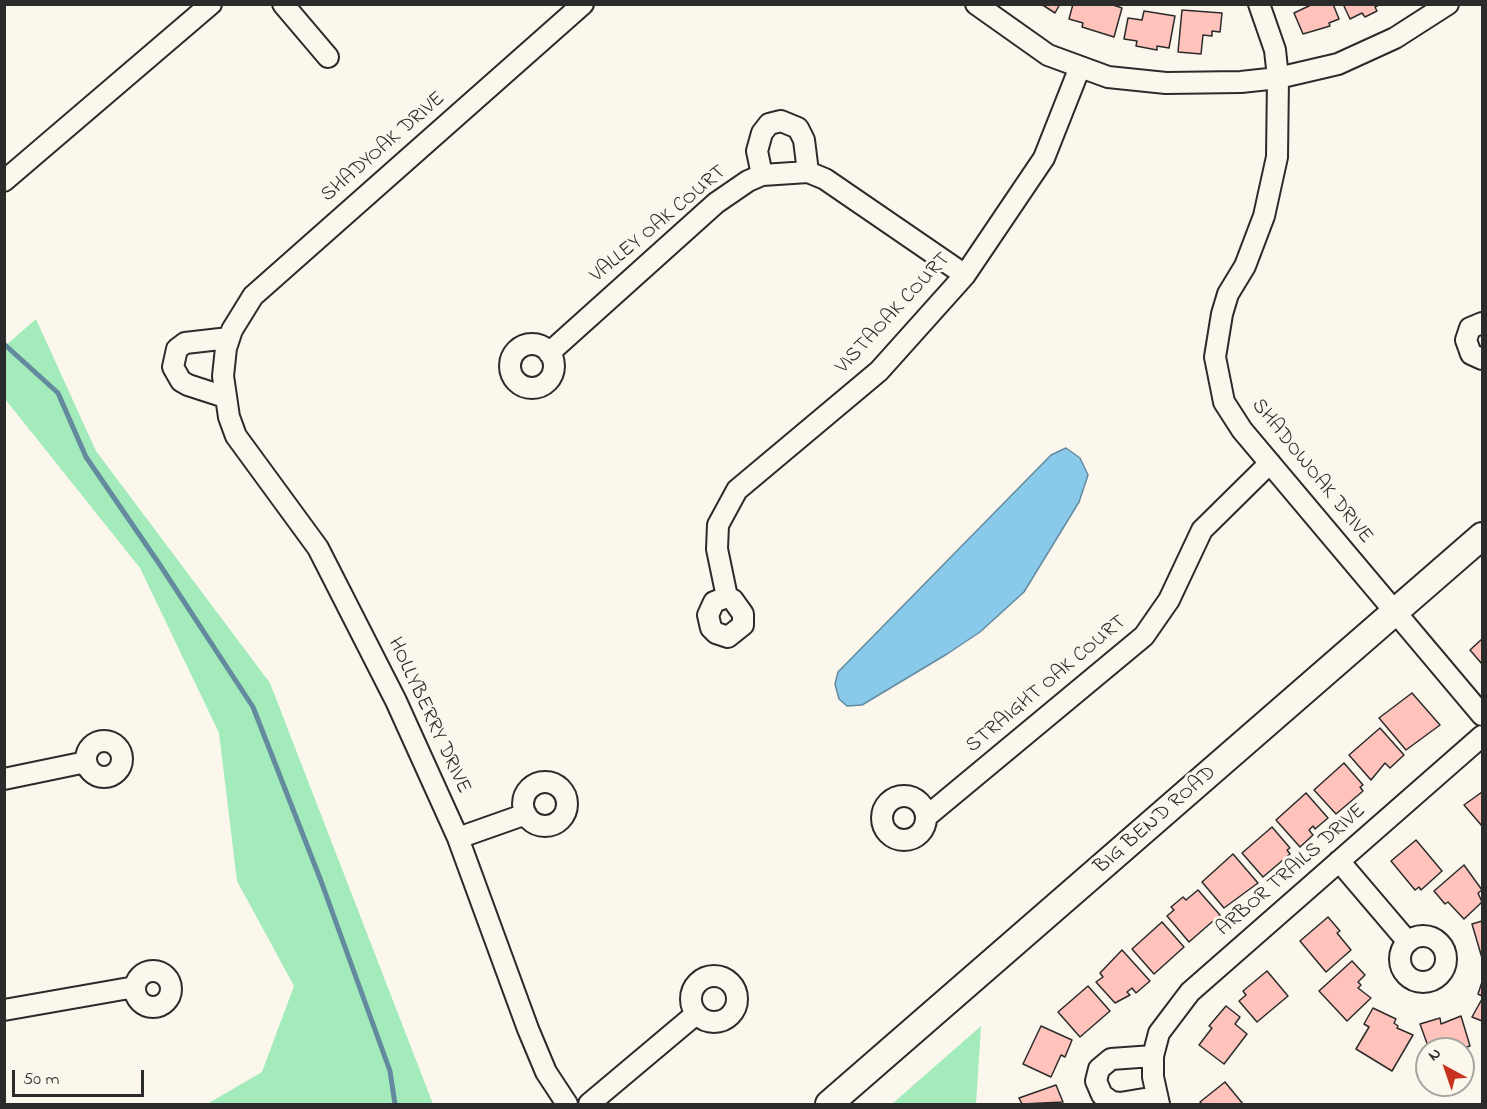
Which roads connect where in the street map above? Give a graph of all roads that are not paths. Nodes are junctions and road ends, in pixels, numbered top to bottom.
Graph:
1 (211, 4) edge
2 (284, 4) edge
3 (583, 4) edge
4 (976, 4) edge
5 (1259, 4) edge
6 (1448, 4) edge
7 (328, 57) dead end
8 (1080, 67) junction
9 (1278, 78) junction
10 (808, 172) junction
11 (762, 175) junction
12 (4, 181) edge
13 (965, 275) junction
14 (1482, 323) edge
15 (230, 338) junction
16 (549, 353) dead end
17 (1482, 359) edge
18 (224, 364) joint
19 (225, 397) junction
20 (1270, 463) junction
21 (1482, 536) edge
22 (727, 597) dead end
23 (1395, 613) junction
24 (1482, 715) edge
25 (1482, 736) edge
26 (86, 762) dead end
27 (4, 779) edge
28 (525, 814) dead end
29 (926, 817) dead end
30 (458, 838) junction
31 (1339, 861) junction
32 (1408, 942) dead end
33 (135, 987) dead end
34 (4, 1010) edge
35 (696, 1014) dead end
36 (1153, 1056) junction
37 (1158, 1101) edge
38 (567, 1104) edge
39 (589, 1104) edge
40 (829, 1104) edge

1 - 12 street
2 - 7 street
3 - 15 street, SHADYOAK DRIVE
4 - 8 street
5 - 9 street, SHADOWOAK DRIVE
6 - 9 street
8 - 9 street
8 - 13 street, VISTAOAK COURT
9 - 20 street, SHADOWOAK DRIVE
10 - 11 street, VALLEY OAK COURT
10 - 11 street
10 - 13 street
11 - 16 street, VALLEY OAK COURT
13 - 22 street, VISTAOAK COURT
14 - 17 street
15 - 18 street, SHADYOAK DRIVE
15 - 19 street
18 - 19 street, HOLLYBERRY DRIVE
19 - 30 street, HOLLYBERRY DRIVE
20 - 23 street, SHADOWOAK DRIVE
20 - 29 street, STRAIGHT OAK COURT
21 - 23 main road, BIG BEND ROAD
23 - 24 street
23 - 40 main road, BIG BEND ROAD
25 - 31 street, ARBOR TRAILS DRIVE
26 - 27 street
28 - 30 street
30 - 38 street, HOLLYBERRY DRIVE
31 - 32 street
31 - 36 street, ARBOR TRAILS DRIVE
33 - 34 street
35 - 39 street
36 - 37 street, ARBOR TRAILS DRIVE
36 - 37 street, ARBOR TRAILS DRIVE

